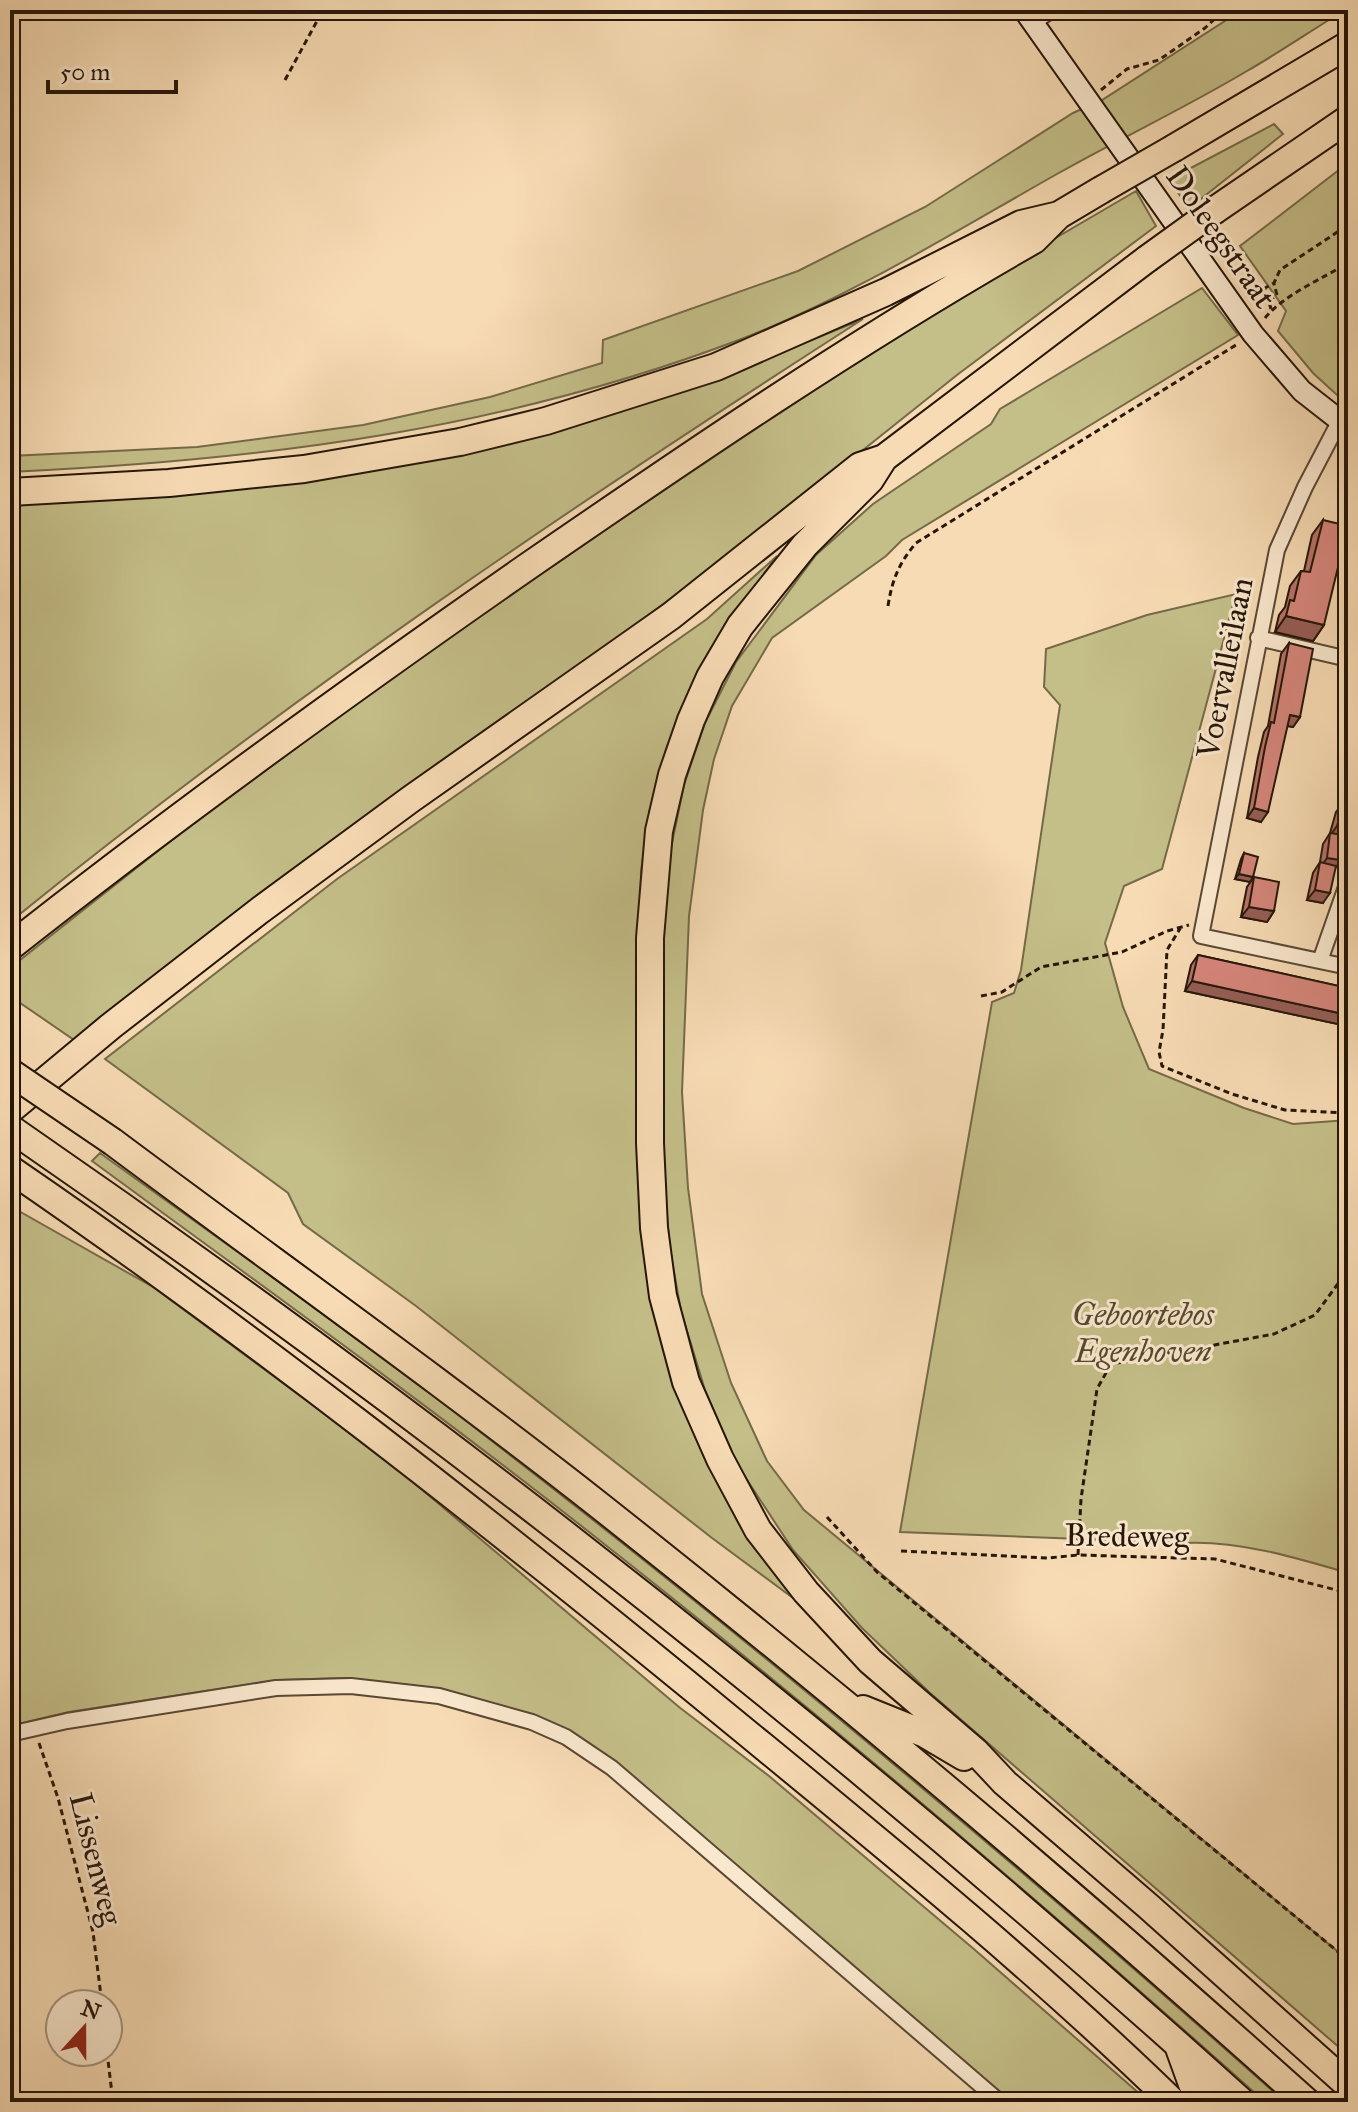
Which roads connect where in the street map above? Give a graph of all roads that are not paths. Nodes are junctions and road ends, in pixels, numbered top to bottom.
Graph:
1 (1058, 10) edge
2 (1028, 14) edge
3 (1348, 45) edge
4 (1348, 119) edge
5 (1059, 215) junction
6 (1343, 424) edge
7 (884, 458) junction
8 (10, 492) edge
9 (1258, 638) junction
10 (1348, 659) edge
11 (1348, 881) edge
12 (10, 947) edge
13 (1320, 961) junction
14 (1348, 967) edge
15 (10, 1072) edge
16 (10, 1110) edge
17 (10, 1128) edge
18 (10, 1169) edge
19 (841, 1701) junction
20 (10, 1734) edge
21 (1005, 1783) junction
22 (1178, 2044) junction
23 (1344, 2079) edge
24 (1000, 2102) edge
25 (1173, 2102) edge
26 (1209, 2102) edge
27 (1242, 2102) edge
28 (1307, 2102) edge

1 - 2 lane
2 - 6 street, Doleegstraat
3 - 5 highway, bridge
4 - 7 highway, bridge
5 - 8 highway
5 - 12 highway
6 - 9 street, Voervalleilaan
7 - 16 highway
7 - 21 highway
9 - 10 street
9 - 13 street, Voervalleilaan
11 - 13 street
13 - 14 street
15 - 19 highway, bridge
17 - 22 highway
18 - 25 highway
19 - 21 highway
19 - 28 highway
20 - 24 street
21 - 23 highway
22 - 26 highway
22 - 27 highway

